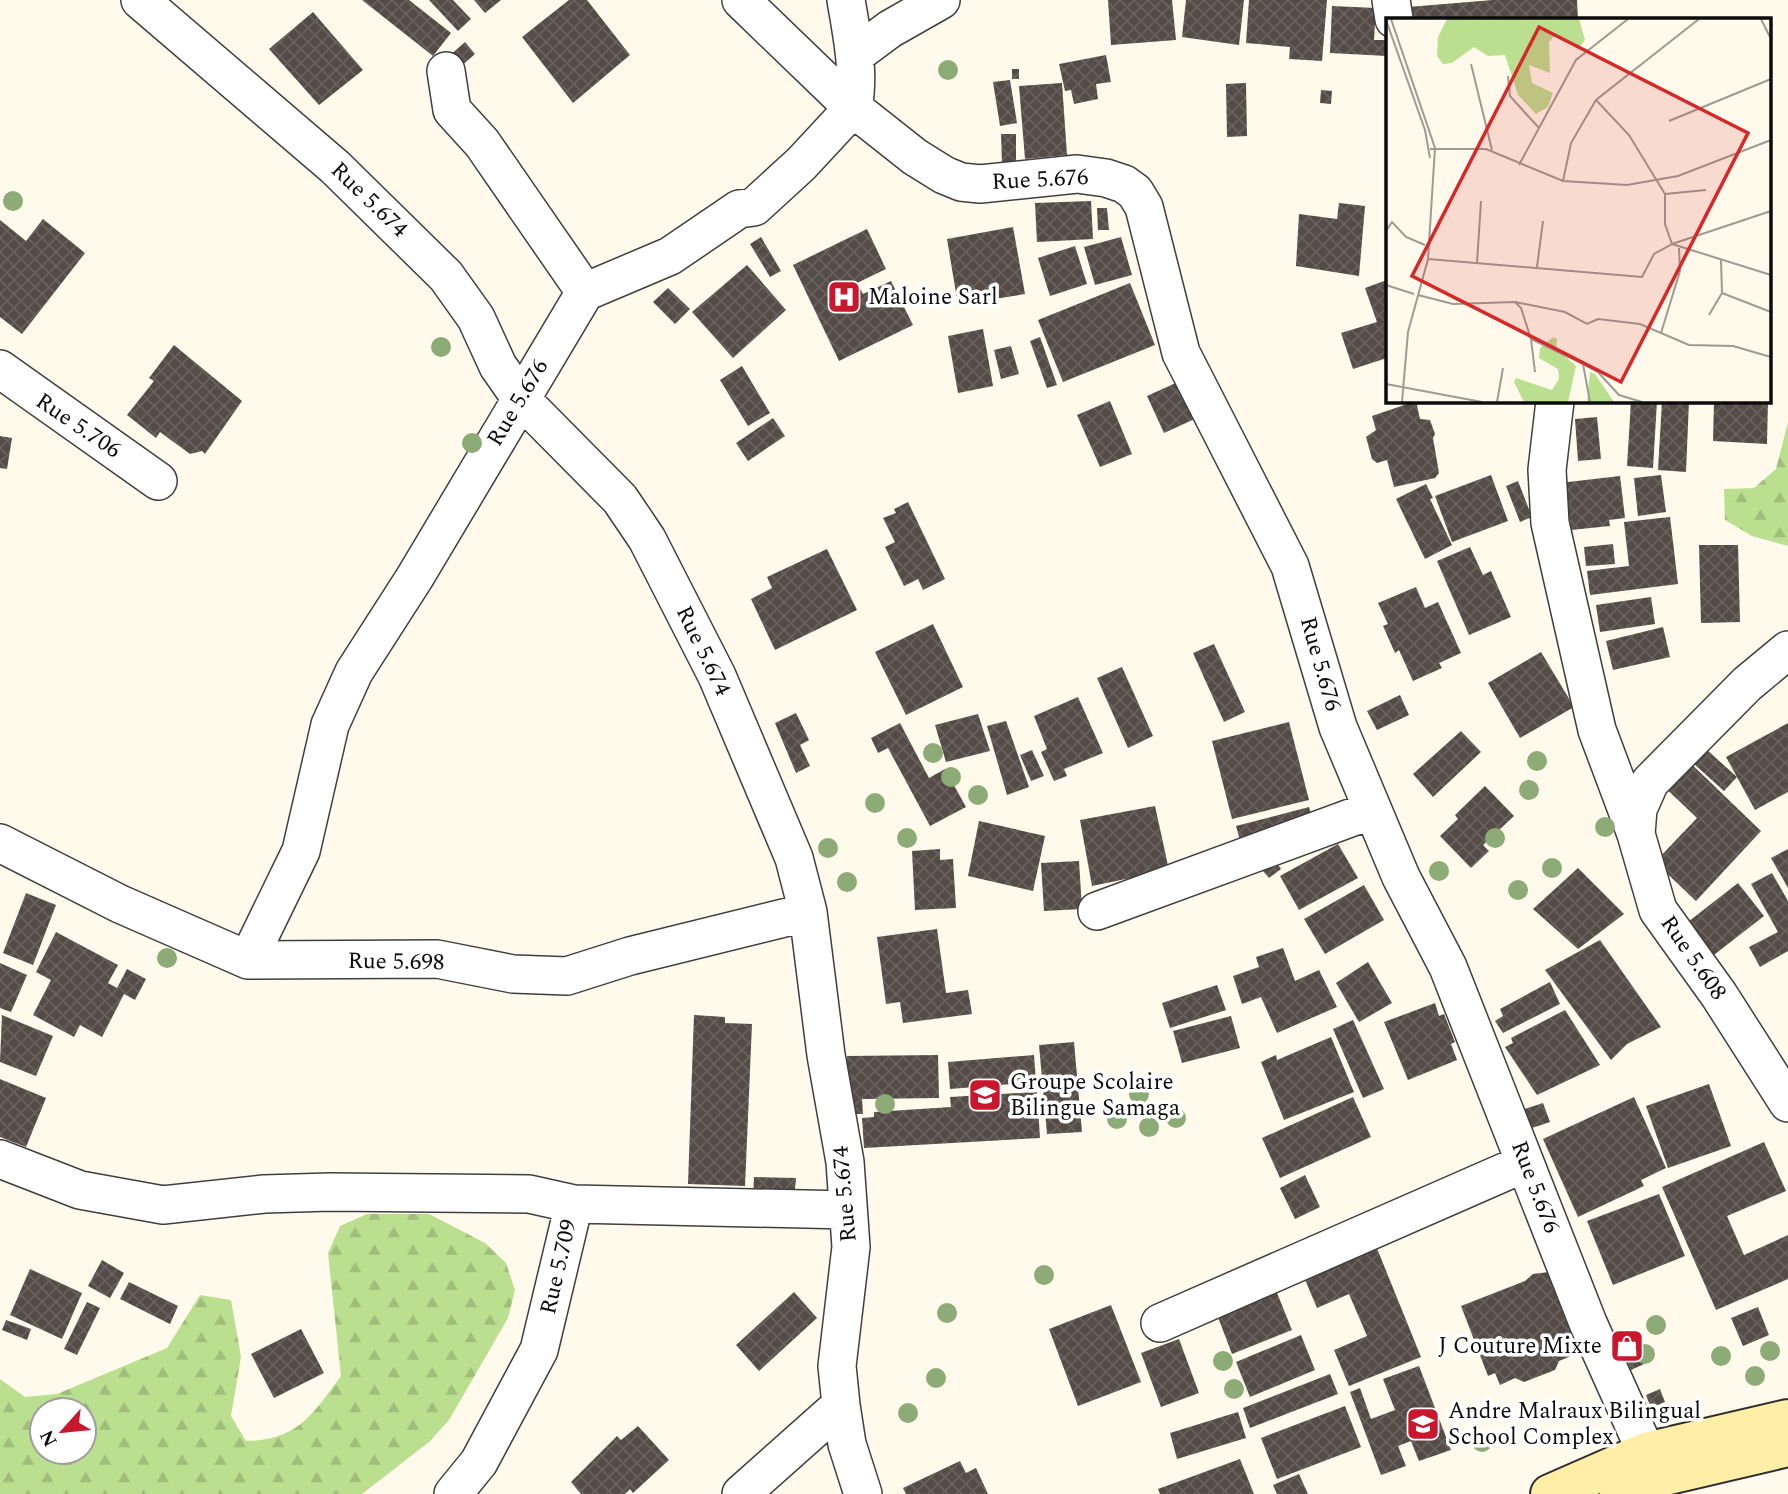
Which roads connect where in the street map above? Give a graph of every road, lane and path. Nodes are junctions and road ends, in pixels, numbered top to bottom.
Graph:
1 (140, 0) edge
2 (741, 0) edge
3 (846, 0) edge
4 (941, 0) edge
5 (1391, 0) edge
6 (1394, 18) edge
7 (855, 55) junction
8 (446, 71) dead end
9 (853, 108) junction
10 (585, 292) junction
11 (0, 369) edge
12 (521, 398) junction
13 (1555, 402) edge
14 (158, 481) dead end
15 (1788, 650) edge
16 (1371, 810) junction
17 (1636, 834) junction
18 (0, 843) edge
19 (1097, 911) dead end
20 (808, 912) junction
21 (248, 960) junction
22 (1788, 1104) edge
23 (0, 1159) edge
24 (1525, 1163) junction
25 (574, 1204) junction
26 (848, 1210) junction
27 (1160, 1323) dead end
28 (841, 1405) junction
29 (1788, 1419) edge
30 (1788, 1447) edge
31 (1646, 1452) junction
32 (453, 1494) edge
33 (741, 1494) edge
34 (863, 1494) edge
35 (1550, 1494) edge
36 (1619, 1494) edge

1 - 12 street, Rue 5.674
2 - 9 street, Rue 5.676
3 - 7 street
4 - 7 street
5 - 6 street
7 - 9 street
8 - 10 street
9 - 10 street
9 - 16 street, Rue 5.676
10 - 12 street, Rue 5.676
11 - 14 street, Rue 5.706
12 - 20 street, Rue 5.674
12 - 21 street, Rue 5.676
13 - 17 street
15 - 17 street, Rue 5.608
16 - 19 street
16 - 24 street, Rue 5.676
17 - 22 street, Rue 5.608
18 - 21 street, Rue 5.698
20 - 21 street, Rue 5.698
20 - 26 street, Rue 5.674
23 - 25 street
24 - 27 street
24 - 31 street, Rue 5.676
25 - 26 street, Rue 5.709
25 - 32 street, Rue 5.709
26 - 28 street, Rue 5.674
28 - 33 street
28 - 34 street, Rue 5.674
29 - 31 street
30 - 36 street
31 - 35 street

